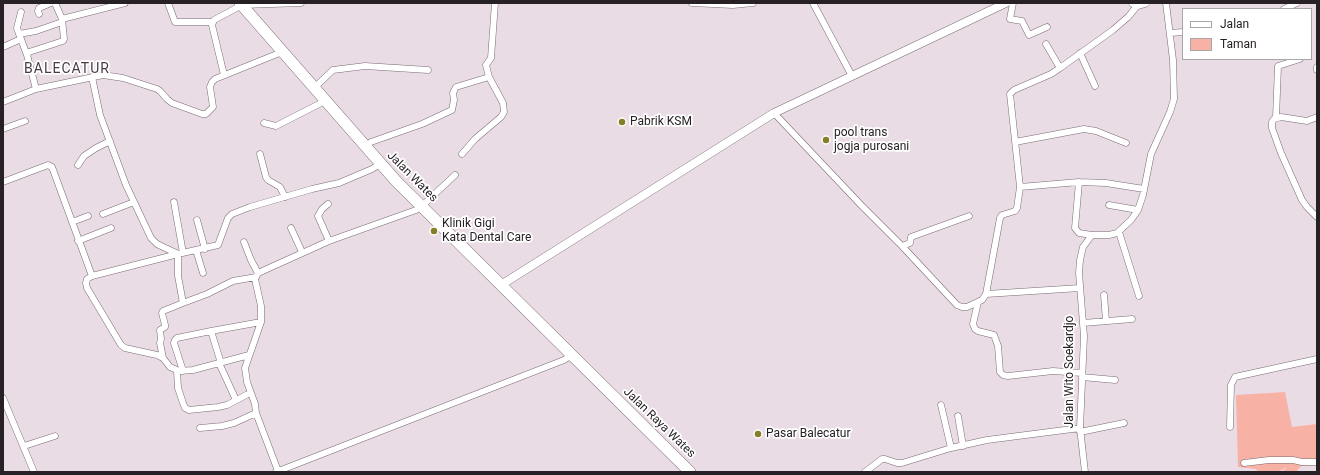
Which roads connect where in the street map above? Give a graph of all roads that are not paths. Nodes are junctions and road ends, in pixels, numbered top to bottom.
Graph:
1 (51, 3) edge
2 (55, 3) edge
3 (125, 3) edge
4 (168, 3) edge
5 (301, 3) edge
6 (495, 3) edge
7 (692, 3) edge
8 (753, 3) edge
9 (813, 3) edge
10 (1006, 3) edge
11 (1013, 3) edge
12 (1166, 3) edge
13 (1297, 3) edge
14 (241, 4) edge
15 (713, 4) edge
16 (1139, 4) edge
17 (1286, 8) edge
18 (21, 12) dead end
19 (39, 14) dead end
20 (62, 21) junction
21 (212, 22) junction
22 (1047, 27) dead end
23 (1182, 32) edge
24 (1170, 33) junction
25 (20, 36) junction
26 (1046, 44) dead end
27 (3, 47) edge
28 (282, 52) junction
29 (1080, 53) junction
30 (27, 55) junction
31 (1293, 60) edge
32 (1278, 62) edge
33 (1060, 68) junction
34 (428, 70) dead end
35 (224, 75) junction
36 (92, 76) junction
37 (852, 76) junction
38 (489, 77) junction
39 (1095, 86) dead end
40 (314, 88) junction
41 (36, 89) junction
42 (325, 101) junction
43 (3, 102) edge
44 (774, 113) junction
45 (1317, 117) edge
46 (1276, 118) junction
47 (26, 121) dead end
48 (264, 123) dead end
49 (3, 129) edge
50 (110, 141) junction
51 (1015, 142) junction
52 (1126, 143) dead end
53 (365, 147) junction
54 (260, 154) dead end
55 (462, 154) dead end
56 (380, 164) junction
57 (78, 165) dead end
58 (455, 175) dead end
59 (3, 182) edge
60 (1079, 182) junction
61 (1020, 186) junction
62 (1144, 189) junction
63 (285, 197) junction
64 (134, 202) junction
65 (174, 202) dead end
66 (328, 204) dead end
67 (1109, 205) dead end
68 (422, 206) junction
69 (1138, 210) junction
70 (103, 214) dead end
71 (88, 216) dead end
72 (969, 216) dead end
73 (1317, 217) edge
74 (197, 220) dead end
75 (72, 222) junction
76 (111, 228) dead end
77 (291, 228) dead end
78 (1119, 232) junction
79 (1092, 235) junction
80 (329, 240) junction
81 (78, 241) junction
82 (244, 242) dead end
83 (902, 246) junction
84 (204, 249) junction
85 (196, 250) junction
86 (302, 252) junction
87 (180, 253) junction
88 (203, 273) dead end
89 (257, 275) junction
90 (92, 276) junction
91 (501, 285) junction
92 (1080, 288) junction
93 (986, 294) junction
94 (1104, 295) dead end
95 (1139, 296) dead end
96 (978, 302) junction
97 (183, 303) junction
98 (1132, 319) dead end
99 (1106, 321) junction
100 (261, 322) junction
101 (1083, 323) junction
102 (211, 331) junction
103 (249, 355) junction
104 (572, 355) junction
105 (163, 358) junction
106 (1317, 359) edge
107 (220, 363) junction
108 (180, 371) junction
109 (1082, 375) junction
110 (1115, 380) dead end
111 (250, 393) junction
112 (610, 393) joint
113 (3, 398) edge
114 (236, 400) junction
115 (941, 405) dead end
116 (256, 413) junction
117 (958, 416) dead end
118 (1124, 423) dead end
119 (1230, 427) dead end
120 (200, 428) dead end
121 (1080, 430) junction
122 (56, 436) dead end
123 (24, 446) junction
124 (963, 446) junction
125 (951, 448) junction
126 (1317, 462) edge
127 (1244, 463) dead end
128 (34, 472) edge
129 (277, 472) edge
130 (690, 472) edge
131 (865, 472) edge
132 (1085, 472) edge

1 - 19 street
2 - 20 street
3 - 20 street
4 - 21 street
5 - 14 street
6 - 38 street
7 - 15 street
8 - 15 street
9 - 37 street
10 - 37 street
11 - 22 street
12 - 24 street
13 - 17 street
14 - 21 street
14 - 28 highway, Jalan Wates
16 - 29 street
18 - 25 street
20 - 25 street
20 - 30 street
21 - 35 street
23 - 24 street
24 - 62 street
25 - 27 street
25 - 30 street
26 - 33 street
28 - 35 street
28 - 40 highway, Jalan Wates
29 - 33 street
29 - 39 street
30 - 41 street
31 - 32 street
32 - 46 street
33 - 51 street
34 - 40 street
35 - 36 street
36 - 41 street
36 - 50 street
37 - 44 street
38 - 53 street
38 - 55 street
40 - 42 highway, Jalan Wates
41 - 43 street
42 - 48 street
42 - 53 highway, Jalan Wates
44 - 83 street
44 - 91 street
45 - 46 street
46 - 73 street
47 - 49 street
50 - 57 street
50 - 64 street
51 - 52 street
51 - 61 street
53 - 56 highway, Jalan Wates
54 - 63 street
56 - 63 street
56 - 68 highway, Jalan Wates
58 - 68 street
59 - 75 street
60 - 61 street
60 - 62 street
60 - 79 street
61 - 93 street
62 - 69 street
63 - 84 street
64 - 70 street
64 - 87 street
65 - 87 street
66 - 80 street
67 - 69 street
68 - 80 street
68 - 91 highway, Jalan Wates
69 - 78 street
71 - 75 street
72 - 83 street
74 - 84 street
75 - 81 street
76 - 81 street
77 - 86 street
78 - 79 street
78 - 95 street
79 - 92 street, Jalan Wito Soekardjo
80 - 86 street
81 - 90 street
82 - 89 street
83 - 96 street
84 - 85 street
85 - 87 street
85 - 88 street
86 - 89 street
87 - 90 street
87 - 97 street
89 - 97 street
89 - 100 street
90 - 105 street
91 - 104 highway, Jalan Wates
92 - 93 street
92 - 101 street, Jalan Wito Soekardjo
93 - 96 street
94 - 99 street
96 - 109 street
97 - 105 street
98 - 99 street
99 - 101 street
100 - 102 street
100 - 103 street
101 - 109 street, Jalan Wito Soekardjo
102 - 107 street
102 - 108 street
103 - 107 street
103 - 111 street
104 - 112 highway, Jalan Wates
104 - 129 street
105 - 108 street
106 - 119 street
107 - 108 street
107 - 114 street
108 - 114 street
109 - 110 street
109 - 121 street, Jalan Wito Soekardjo
111 - 114 street
111 - 116 street
112 - 130 highway, Jalan Raya Wates
113 - 123 street
115 - 125 street
116 - 120 street
116 - 129 street
117 - 124 street
118 - 121 street
121 - 124 street
121 - 132 street, Jalan Wito Soekardjo
122 - 123 street
123 - 128 street
124 - 125 street
125 - 131 street
126 - 127 street

